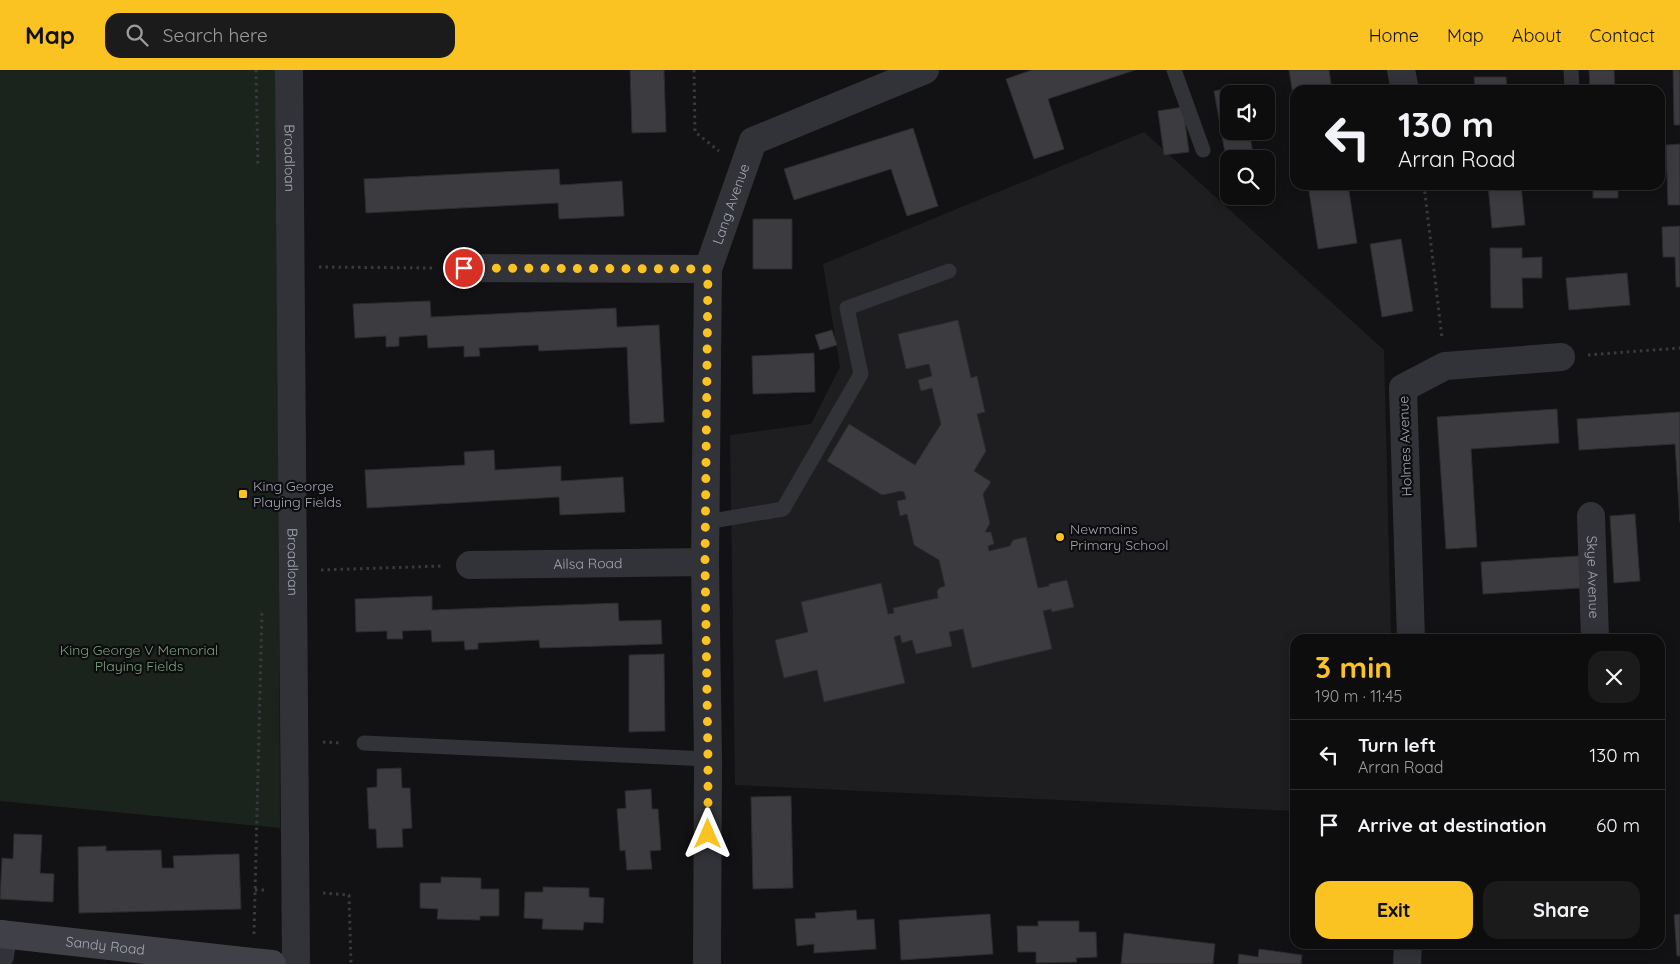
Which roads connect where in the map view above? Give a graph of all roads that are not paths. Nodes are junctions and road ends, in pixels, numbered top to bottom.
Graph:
1 (289, 70) edge
2 (925, 70) edge
3 (1174, 70) edge
4 (1401, 70) edge
5 (1571, 70) edge
6 (1404, 85) edge
7 (1572, 85) edge
8 (1203, 150) dead end
9 (464, 268) road end
10 (708, 269) junction
11 (949, 271) dead end
12 (1561, 357) road end
13 (1591, 516) dead end
14 (706, 522) junction
15 (705, 562) junction
16 (470, 565) road end
17 (1411, 634) edge
18 (1595, 634) edge
19 (364, 743) road end
20 (708, 759) junction
21 (1, 941) edge
22 (1408, 949) edge
23 (263, 963) edge
24 (296, 964) edge
25 (707, 964) edge
26 (1407, 964) edge

1 - 24 street, Broadloan
2 - 10 street, Lang Avenue
3 - 8 lane
4 - 6 street
5 - 7 lane
9 - 10 street
10 - 14 street, Lang Avenue
11 - 14 lane
12 - 17 street, Holmes Avenue
13 - 18 street, Skye Avenue
14 - 15 street, Lang Avenue
15 - 16 street, Ailsa Road
15 - 20 street, Lang Avenue
19 - 20 lane
20 - 25 street, Lang Avenue
21 - 23 main road, Sandy Road
22 - 26 street

